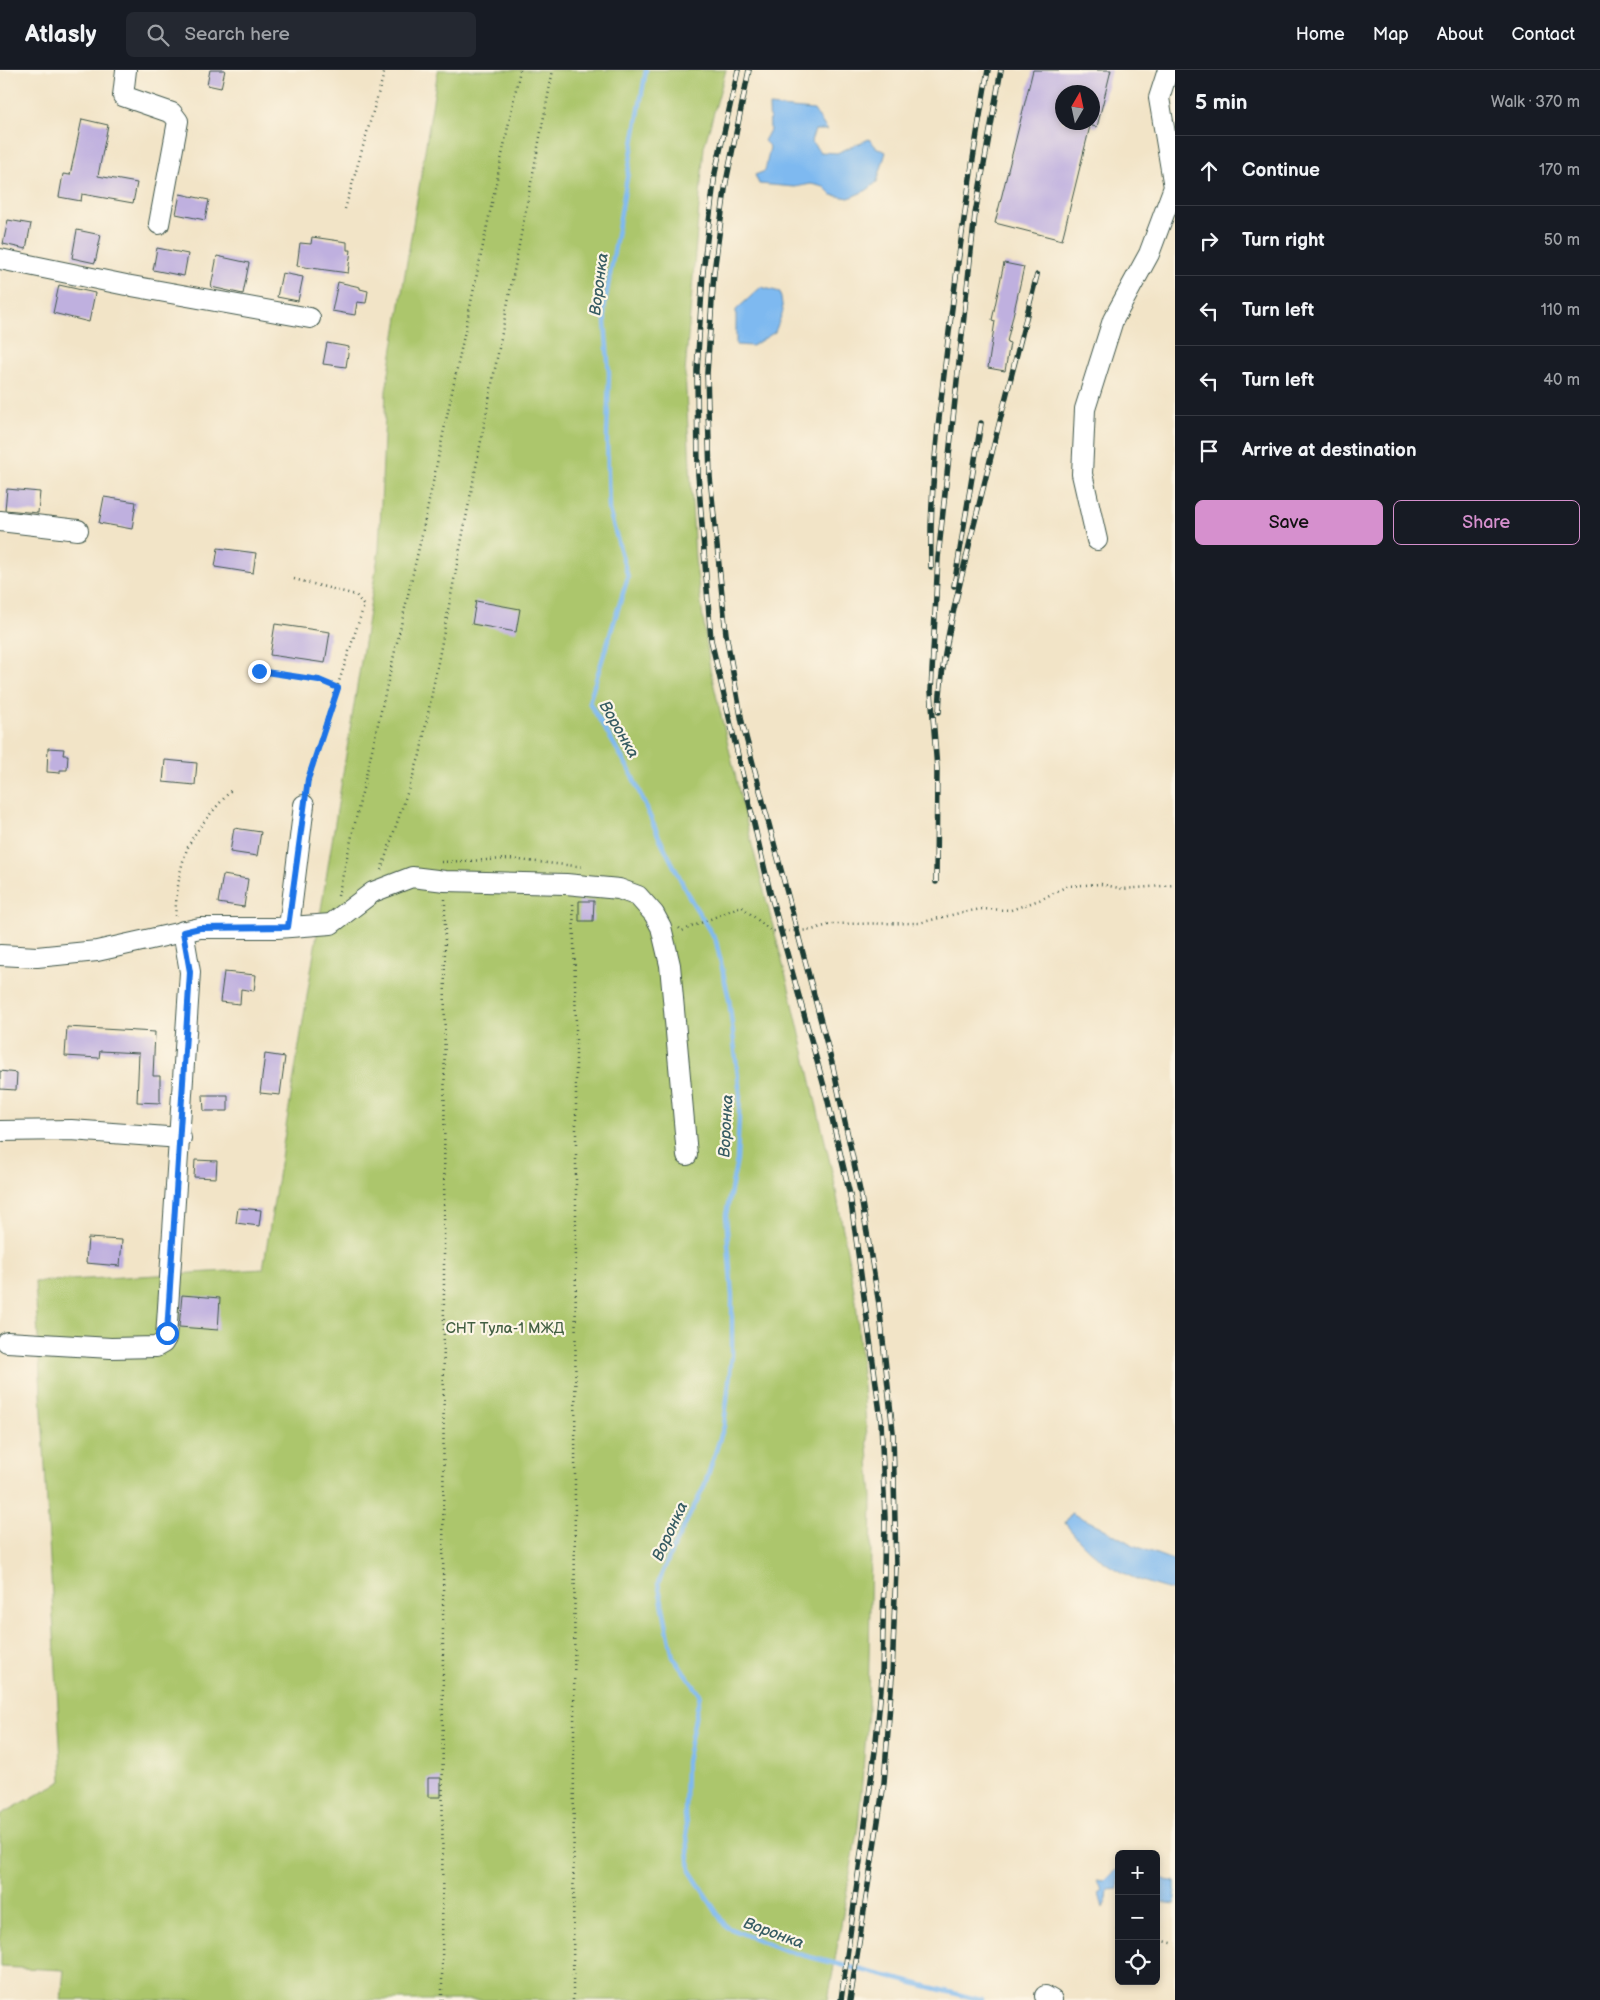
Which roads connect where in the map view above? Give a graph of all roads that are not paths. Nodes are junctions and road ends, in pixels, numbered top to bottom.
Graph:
1 (126, 70) edge
2 (1168, 70) edge
3 (159, 224) dead end
4 (0, 259) edge
5 (310, 318) dead end
6 (0, 521) edge
7 (78, 530) dead end
8 (1097, 540) dead end
9 (304, 805) road end
10 (288, 927) junction
11 (178, 932) junction
12 (0, 955) edge
13 (0, 1131) edge
14 (181, 1138) junction
15 (687, 1155) dead end
16 (7, 1342) dead end

1 - 3 lane
2 - 8 lane
4 - 5 lane
6 - 7 lane
9 - 10 lane
10 - 11 lane
10 - 15 lane
11 - 12 lane
11 - 14 lane
13 - 14 lane
14 - 16 lane

